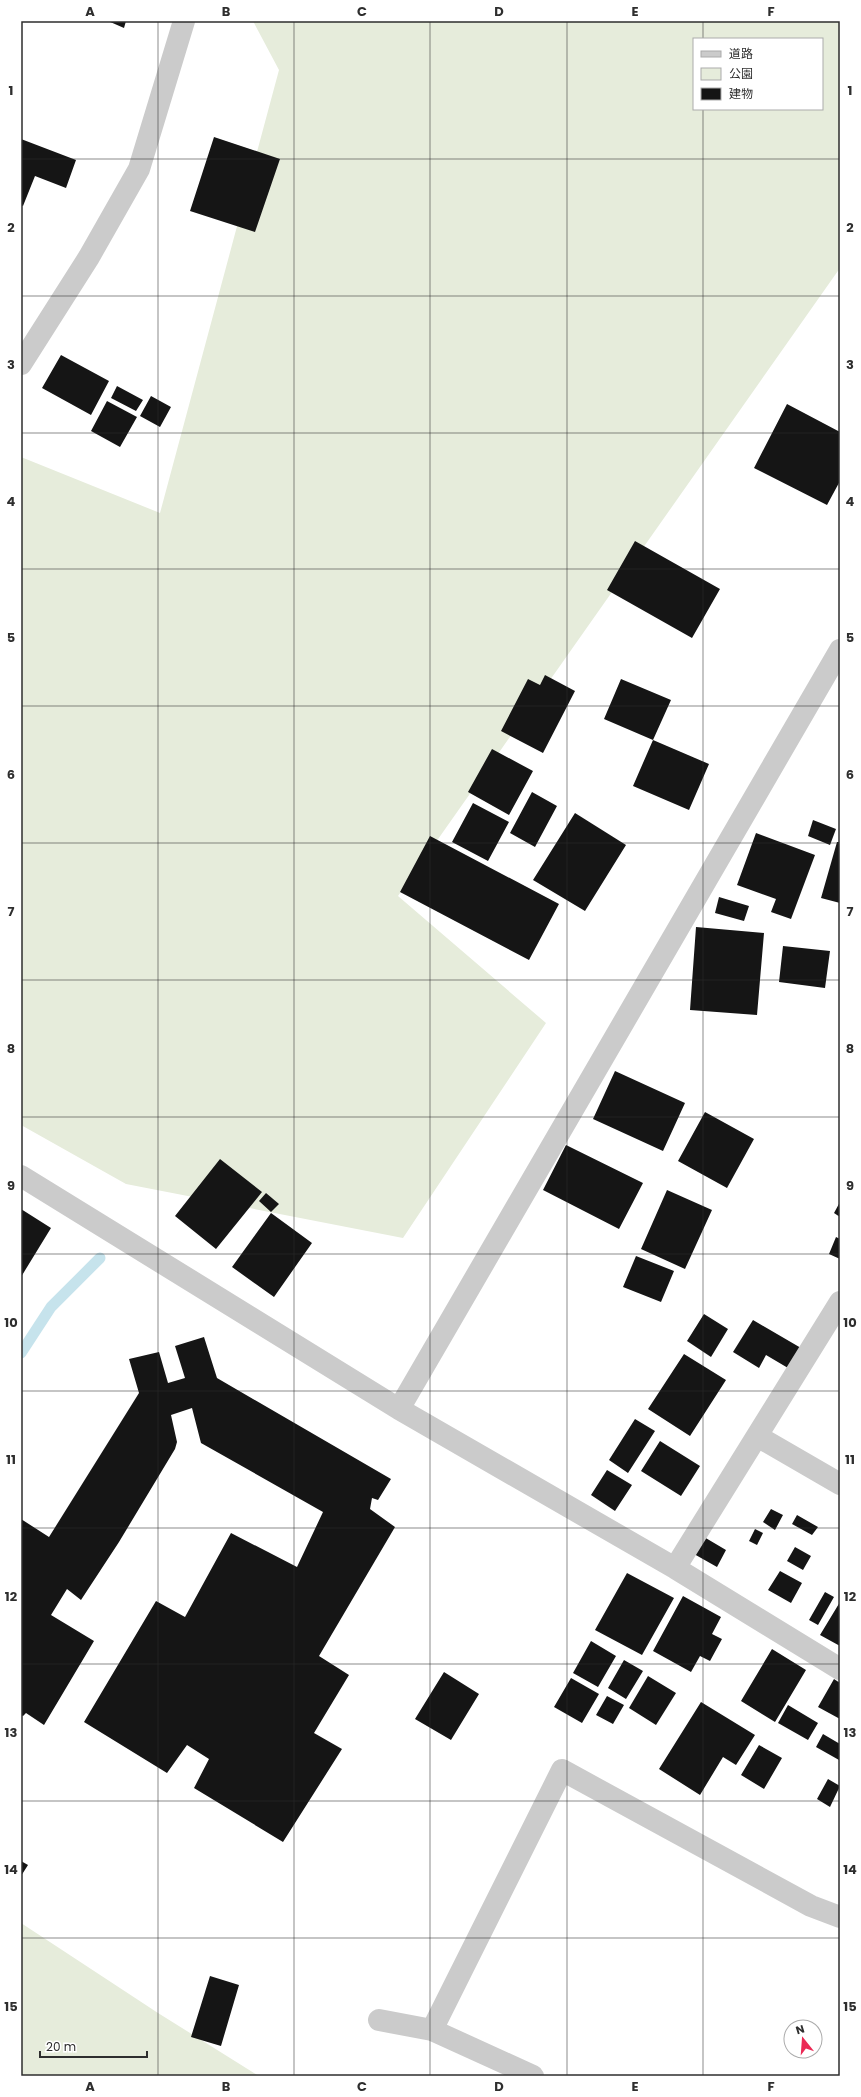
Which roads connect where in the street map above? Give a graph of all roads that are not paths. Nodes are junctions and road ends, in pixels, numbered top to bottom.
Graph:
1 (184, 21) edge
2 (21, 364) edge
3 (840, 650) edge
4 (21, 1176) edge
5 (840, 1302) edge
6 (399, 1409) junction
7 (757, 1436) junction
8 (840, 1484) edge
9 (675, 1568) junction
10 (840, 1669) edge
11 (840, 1917) edge
12 (379, 2020) dead end
13 (432, 2030) junction
14 (533, 2076) edge

1 - 2 street
3 - 6 street
4 - 6 street
5 - 7 street
6 - 9 street
7 - 8 street
7 - 9 street
9 - 10 street
11 - 13 street
12 - 13 street
13 - 14 street

